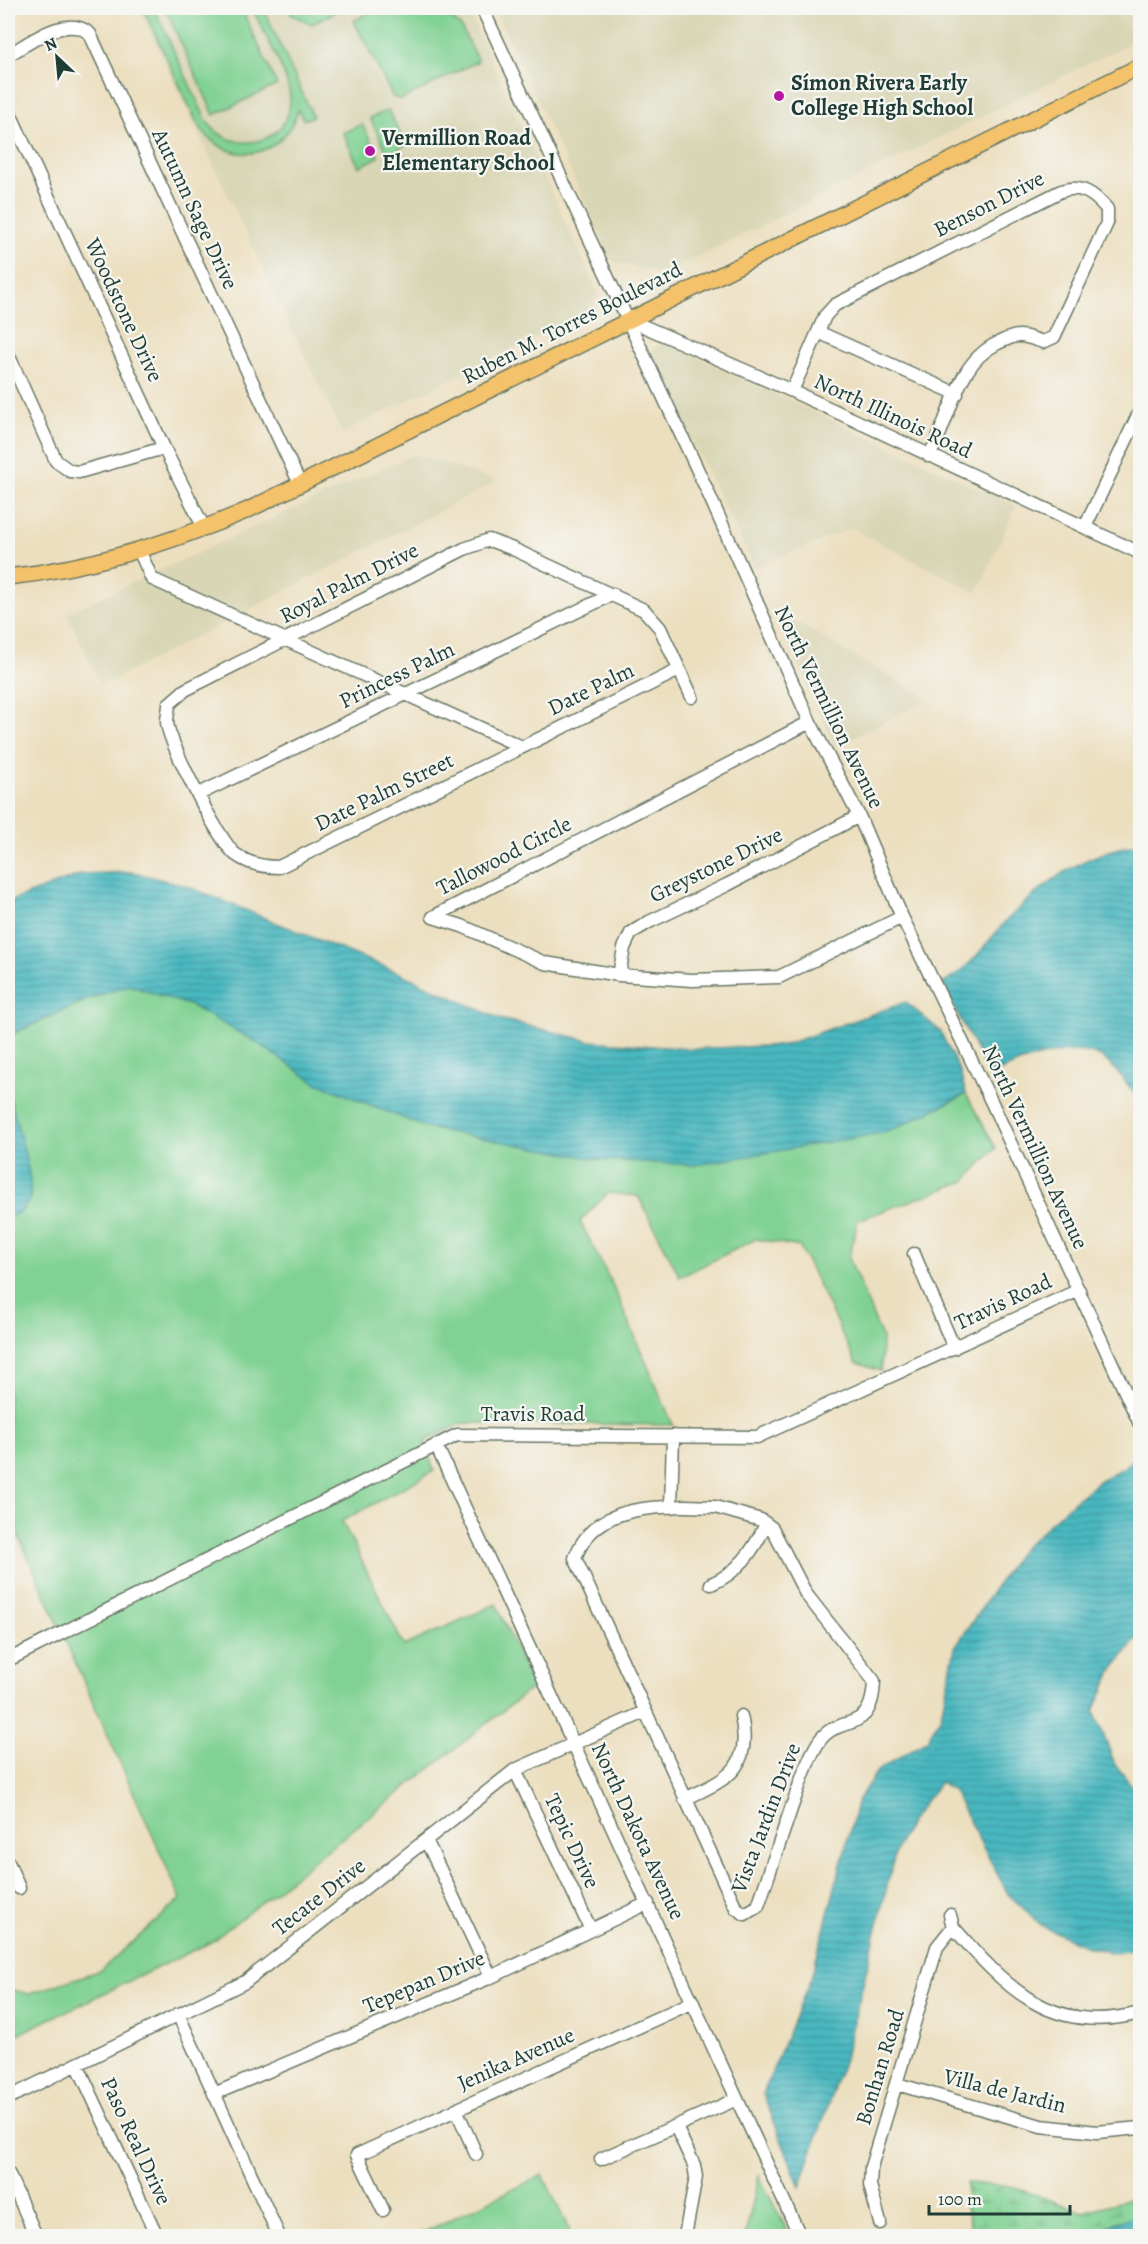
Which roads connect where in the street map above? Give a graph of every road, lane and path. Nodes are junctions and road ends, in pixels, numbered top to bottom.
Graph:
1 (482, 8) edge
2 (8, 55) edge
3 (1140, 66) edge
4 (8, 109) edge
5 (627, 319) junction
6 (818, 332) junction
7 (8, 354) edge
8 (792, 391) junction
9 (957, 394) junction
10 (1140, 411) edge
11 (165, 448) junction
12 (929, 456) junction
13 (300, 484) junction
14 (1085, 527) junction
15 (204, 528) junction
16 (139, 550) junction
17 (1140, 553) edge
18 (8, 577) edge
19 (613, 594) junction
20 (285, 639) junction
21 (679, 670) junction
22 (406, 694) junction
23 (692, 697) dead end
24 (810, 722) junction
25 (522, 747) junction
26 (199, 794) junction
27 (859, 816) junction
28 (262, 867) joint
29 (902, 916) junction
30 (620, 975) junction
31 (914, 1254) dead end
32 (1079, 1290) junction
33 (954, 1348) junction
34 (1140, 1424) edge
35 (673, 1436) junction
36 (436, 1444) junction
37 (671, 1507) junction
38 (766, 1524) junction
39 (711, 1584) dead end
40 (8, 1660) edge
41 (645, 1712) junction
42 (741, 1716) dead end
43 (574, 1742) junction
44 (515, 1770) junction
45 (685, 1799) junction
46 (426, 1840) junction
47 (8, 1862) edge
48 (19, 1888) dead end
49 (648, 1903) junction
50 (591, 1930) junction
51 (491, 1977) junction
52 (693, 2002) junction
53 (1140, 2013) edge
54 (178, 2014) junction
55 (77, 2064) junction
56 (897, 2084) junction
57 (214, 2094) junction
58 (8, 2098) edge
59 (737, 2099) junction
60 (456, 2109) junction
61 (676, 2127) junction
62 (1140, 2128) edge
63 (476, 2154) dead end
64 (601, 2159) dead end
65 (8, 2173) edge
66 (383, 2210) dead end
67 (880, 2223) dead end
68 (36, 2236) edge
69 (157, 2236) edge
70 (279, 2236) edge
71 (685, 2236) edge
72 (800, 2236) edge

1 - 5 street, North Vermillion Avenue
2 - 13 street, Autumn Sage Drive
3 - 5 main road, Ruben M. Torres Boulevard
4 - 11 street, Woodstone Drive
5 - 8 street, North Illinois Road
5 - 13 main road, Ruben M. Torres Boulevard
5 - 24 street, North Vermillion Avenue
6 - 8 street, Benson Drive
6 - 9 street
6 - 9 street, Benson Drive
7 - 11 street
8 - 12 street, North Illinois Road
9 - 12 street, Benson Drive
10 - 14 street
11 - 15 street, Woodstone Drive
12 - 14 street, North Illinois Road
13 - 15 main road, Ruben M. Torres Boulevard
14 - 17 street, North Illinois Road
15 - 16 main road, Ruben M. Torres Boulevard
16 - 18 main road, Ruben M. Torres Boulevard
16 - 20 street
19 - 20 street, Royal Palm Drive
19 - 21 street, Royal Palm Drive
19 - 22 street, Princess Palm
20 - 22 street
20 - 26 street, Royal Palm Drive
21 - 23 street, Royal Palm Drive
21 - 25 street, Date Palm
22 - 25 street
22 - 26 street, Princess Palm
24 - 27 street, North Vermillion Avenue
24 - 30 street, Tallowood Circle
25 - 28 street, Date Palm Street
26 - 28 street, Royal Palm Drive
27 - 29 street, North Vermillion Avenue
27 - 30 street, Greystone Drive
29 - 30 street, Tallowood Circle
29 - 32 street, North Vermillion Avenue
31 - 33 street
32 - 33 street, Travis Road
32 - 34 street, North Vermillion Avenue
33 - 35 street, Travis Road
35 - 36 street, Travis Road
35 - 37 street
36 - 40 street, Travis Road
36 - 43 street, North Dakota Avenue
37 - 38 street, Vista Jardin Drive
37 - 41 street, Vista Jardin Drive
38 - 39 street
38 - 45 street, Vista Jardin Drive
41 - 43 street, Tecate Drive
41 - 45 street, Vista Jardin Drive
42 - 45 street
43 - 44 street, Tecate Drive
43 - 49 street, North Dakota Avenue
44 - 46 street, Tecate Drive
44 - 50 street, Tepic Drive
46 - 51 street
46 - 54 street, Tecate Drive
47 - 48 street
49 - 50 street, Tepepan Drive
49 - 52 street, North Dakota Avenue
50 - 51 street, Tepepan Drive
51 - 57 street, Tepepan Drive
52 - 59 street, North Dakota Avenue
52 - 60 street, Jenika Avenue
53 - 56 street, Bonhan Road
54 - 55 street, Tecate Drive
54 - 57 street
55 - 58 street, Tecate Drive
55 - 69 street, Paso Real Drive
56 - 62 street, Villa de Jardin
56 - 67 street, Bonhan Road
57 - 70 street
59 - 61 street
59 - 72 street, North Dakota Avenue
60 - 63 street
60 - 66 street, Jenika Avenue
61 - 64 street
61 - 71 street
65 - 68 street

